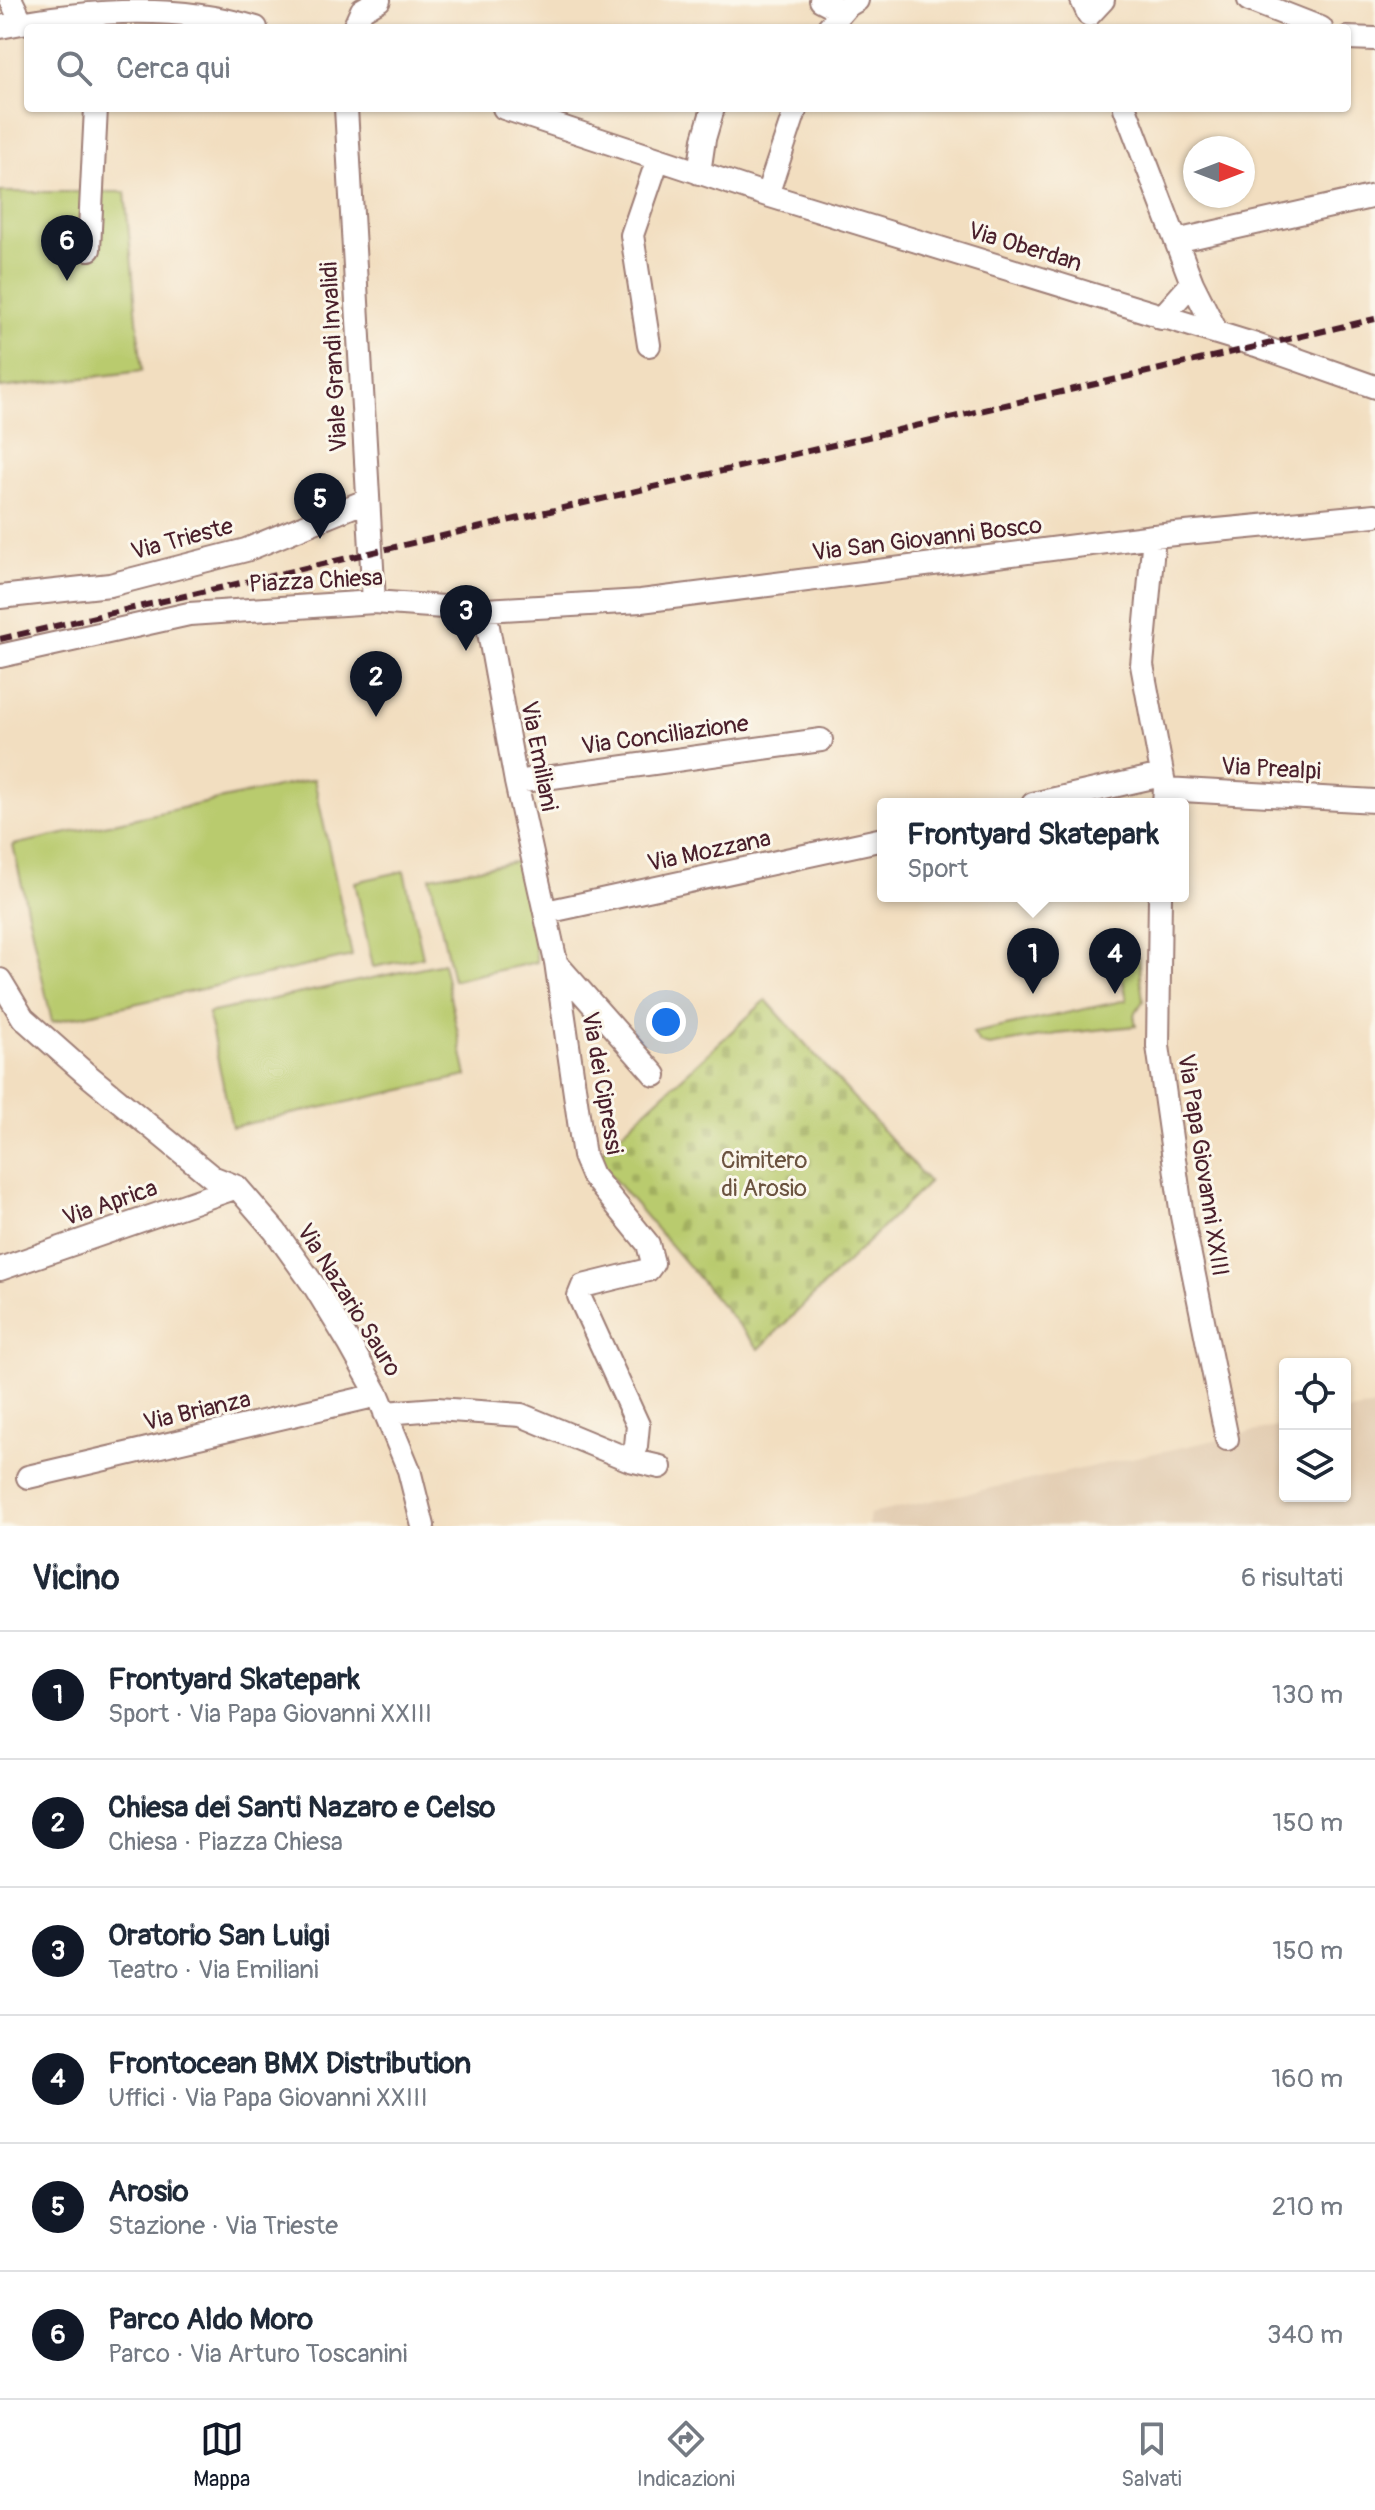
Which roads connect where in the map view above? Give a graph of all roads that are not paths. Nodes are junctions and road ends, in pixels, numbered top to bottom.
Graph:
1 (11, 0) edge
2 (379, 0) edge
3 (821, 0) edge
4 (1249, 0) edge
5 (200, 7) edge
6 (842, 13) edge
7 (97, 21) edge
8 (32, 24) edge
9 (245, 24) edge
10 (356, 24) edge
11 (1311, 24) edge
12 (11, 25) edge
13 (1351, 38) edge
14 (1375, 39) edge
15 (96, 112) edge
16 (346, 112) edge
17 (516, 112) edge
18 (712, 112) edge
19 (795, 112) edge
20 (1127, 112) edge
21 (658, 159) junction
22 (699, 173) junction
23 (767, 195) junction
24 (1375, 196) edge
25 (1176, 241) junction
26 (89, 249) dead end
27 (1192, 283) junction
28 (1161, 318) junction
29 (1217, 333) junction
30 (649, 345) dead end
31 (1375, 387) edge
32 (368, 500) junction
33 (1375, 515) edge
34 (1154, 536) junction
35 (0, 597) edge
36 (374, 602) junction
37 (485, 610) junction
38 (0, 656) edge
39 (821, 740) dead end
40 (516, 782) junction
41 (1163, 789) edge
42 (1085, 798) edge
43 (1375, 801) edge
44 (877, 840) edge
45 (1160, 902) edge
46 (546, 912) junction
47 (556, 962) junction
48 (0, 980) edge
49 (655, 1075) dead end
50 (237, 1187) junction
51 (0, 1269) edge
52 (382, 1404) junction
53 (1227, 1439) dead end
54 (630, 1460) junction
55 (660, 1467) dead end
56 (28, 1477) dead end
57 (423, 1526) edge

1 - 12 street
2 - 10 street
3 - 6 street
4 - 11 street
5 - 7 street
5 - 9 street
7 - 8 street
13 - 14 street
15 - 26 street
16 - 32 street, Viale Grandi Invalidi
17 - 21 street, Via Oberdan
18 - 22 street
19 - 23 street
20 - 25 street
21 - 22 street, Via Oberdan
21 - 30 street
22 - 23 street, Via Oberdan
23 - 28 street, Via Oberdan
24 - 25 street
25 - 27 street
27 - 28 street
27 - 29 street
28 - 29 street, Via Oberdan
29 - 31 street, Via Oberdan
32 - 35 street, Via Trieste
32 - 36 street, Viale Grandi Invalidi
33 - 34 street, Via San Giovanni Bosco
34 - 37 street, Via San Giovanni Bosco
34 - 41 street
36 - 37 street, Piazza Chiesa
36 - 38 street, Piazza Chiesa
37 - 40 street, Via Emiliani
39 - 40 street, Via Conciliazione
40 - 46 street, Via Emiliani
41 - 42 street
41 - 43 street, Via Prealpi
44 - 46 street, Via Mozzana
45 - 53 street, Via Papa Giovanni XXIII
46 - 47 street, Via dei Cipressi
47 - 49 street, Via dei Cipressi
47 - 54 street, Via dei Cipressi
48 - 50 street, Via Nazario Sauro
50 - 51 street, Via Aprica
50 - 52 street, Via Nazario Sauro
52 - 54 street, Via Brianza
52 - 56 street, Via Brianza
52 - 57 street, Via Nazario Sauro
54 - 55 street, Via Brianza

